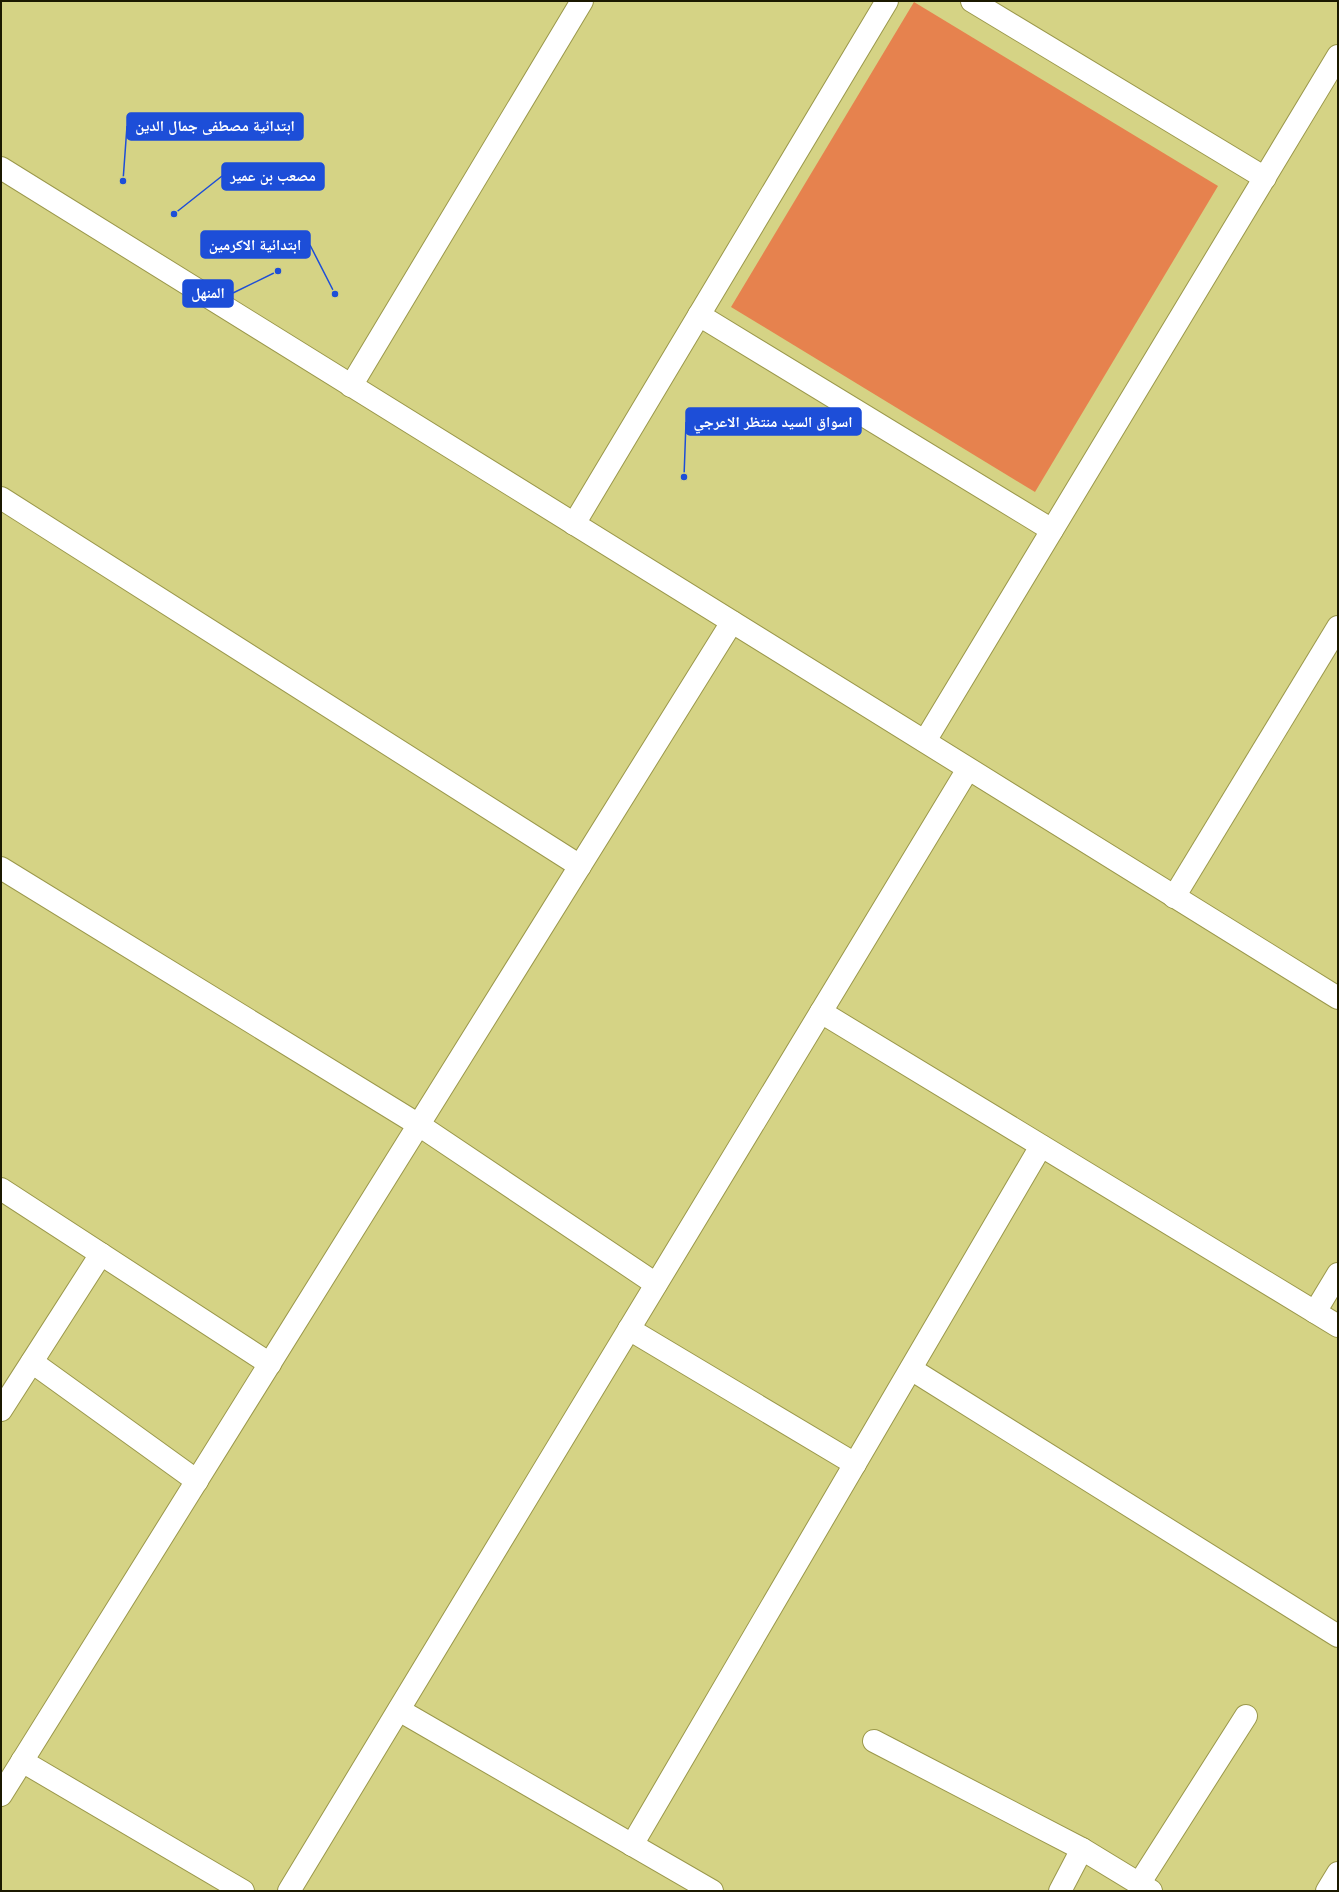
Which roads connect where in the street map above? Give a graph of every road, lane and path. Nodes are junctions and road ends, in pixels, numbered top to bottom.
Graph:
1 (582, 1) edge
2 (888, 1) edge
3 (972, 1) edge
4 (1338, 56) edge
5 (1, 168) edge
6 (1265, 178) junction
7 (699, 315) junction
8 (352, 386) junction
9 (1, 498) edge
10 (574, 524) junction
11 (1052, 530) junction
12 (732, 622) junction
13 (1338, 627) edge
14 (925, 741) junction
15 (968, 769) junction
16 (580, 866) junction
17 (1, 868) edge
18 (1174, 897) junction
19 (1338, 998) edge
20 (821, 1012) junction
21 (419, 1125) junction
22 (1041, 1146) junction
23 (1, 1189) edge
24 (101, 1254) junction
25 (1338, 1274) edge
26 (656, 1284) junction
27 (1315, 1312) junction
28 (1338, 1326) edge
29 (629, 1329) junction
30 (32, 1362) junction
31 (270, 1364) junction
32 (911, 1368) junction
33 (1, 1410) edge
34 (855, 1464) junction
35 (197, 1481) junction
36 (1338, 1636) edge
37 (399, 1710) junction
38 (1246, 1716) dead end
39 (874, 1741) dead end
40 (22, 1761) junction
41 (3, 1786) edge
42 (632, 1845) junction
43 (1082, 1849) junction
44 (1338, 1874) edge
45 (1145, 1887) edge
46 (243, 1891) edge
47 (289, 1891) edge
48 (712, 1891) edge
49 (1060, 1891) edge
50 (1327, 1891) edge

1 - 8 street
2 - 7 street
3 - 6 street
4 - 6 street
5 - 8 street
6 - 11 street
7 - 10 street
7 - 11 street
8 - 10 street
9 - 16 street
10 - 12 street
11 - 14 street
12 - 14 street
12 - 16 street
13 - 18 street
14 - 15 street
15 - 18 street
15 - 20 street
16 - 21 street
17 - 21 street
18 - 19 street
20 - 22 street
20 - 26 street
21 - 26 street
21 - 31 street
22 - 27 street
22 - 32 street
23 - 24 street
24 - 30 street
24 - 31 street
25 - 27 street
26 - 29 street
27 - 28 street
29 - 34 street
29 - 37 street
30 - 33 street
30 - 35 street
31 - 35 street
32 - 34 street
32 - 36 street
34 - 42 street
35 - 40 street
37 - 42 street
37 - 47 street
38 - 45 street
39 - 43 street
40 - 41 street
40 - 46 street
42 - 48 street
43 - 45 street
43 - 49 street
44 - 50 street

